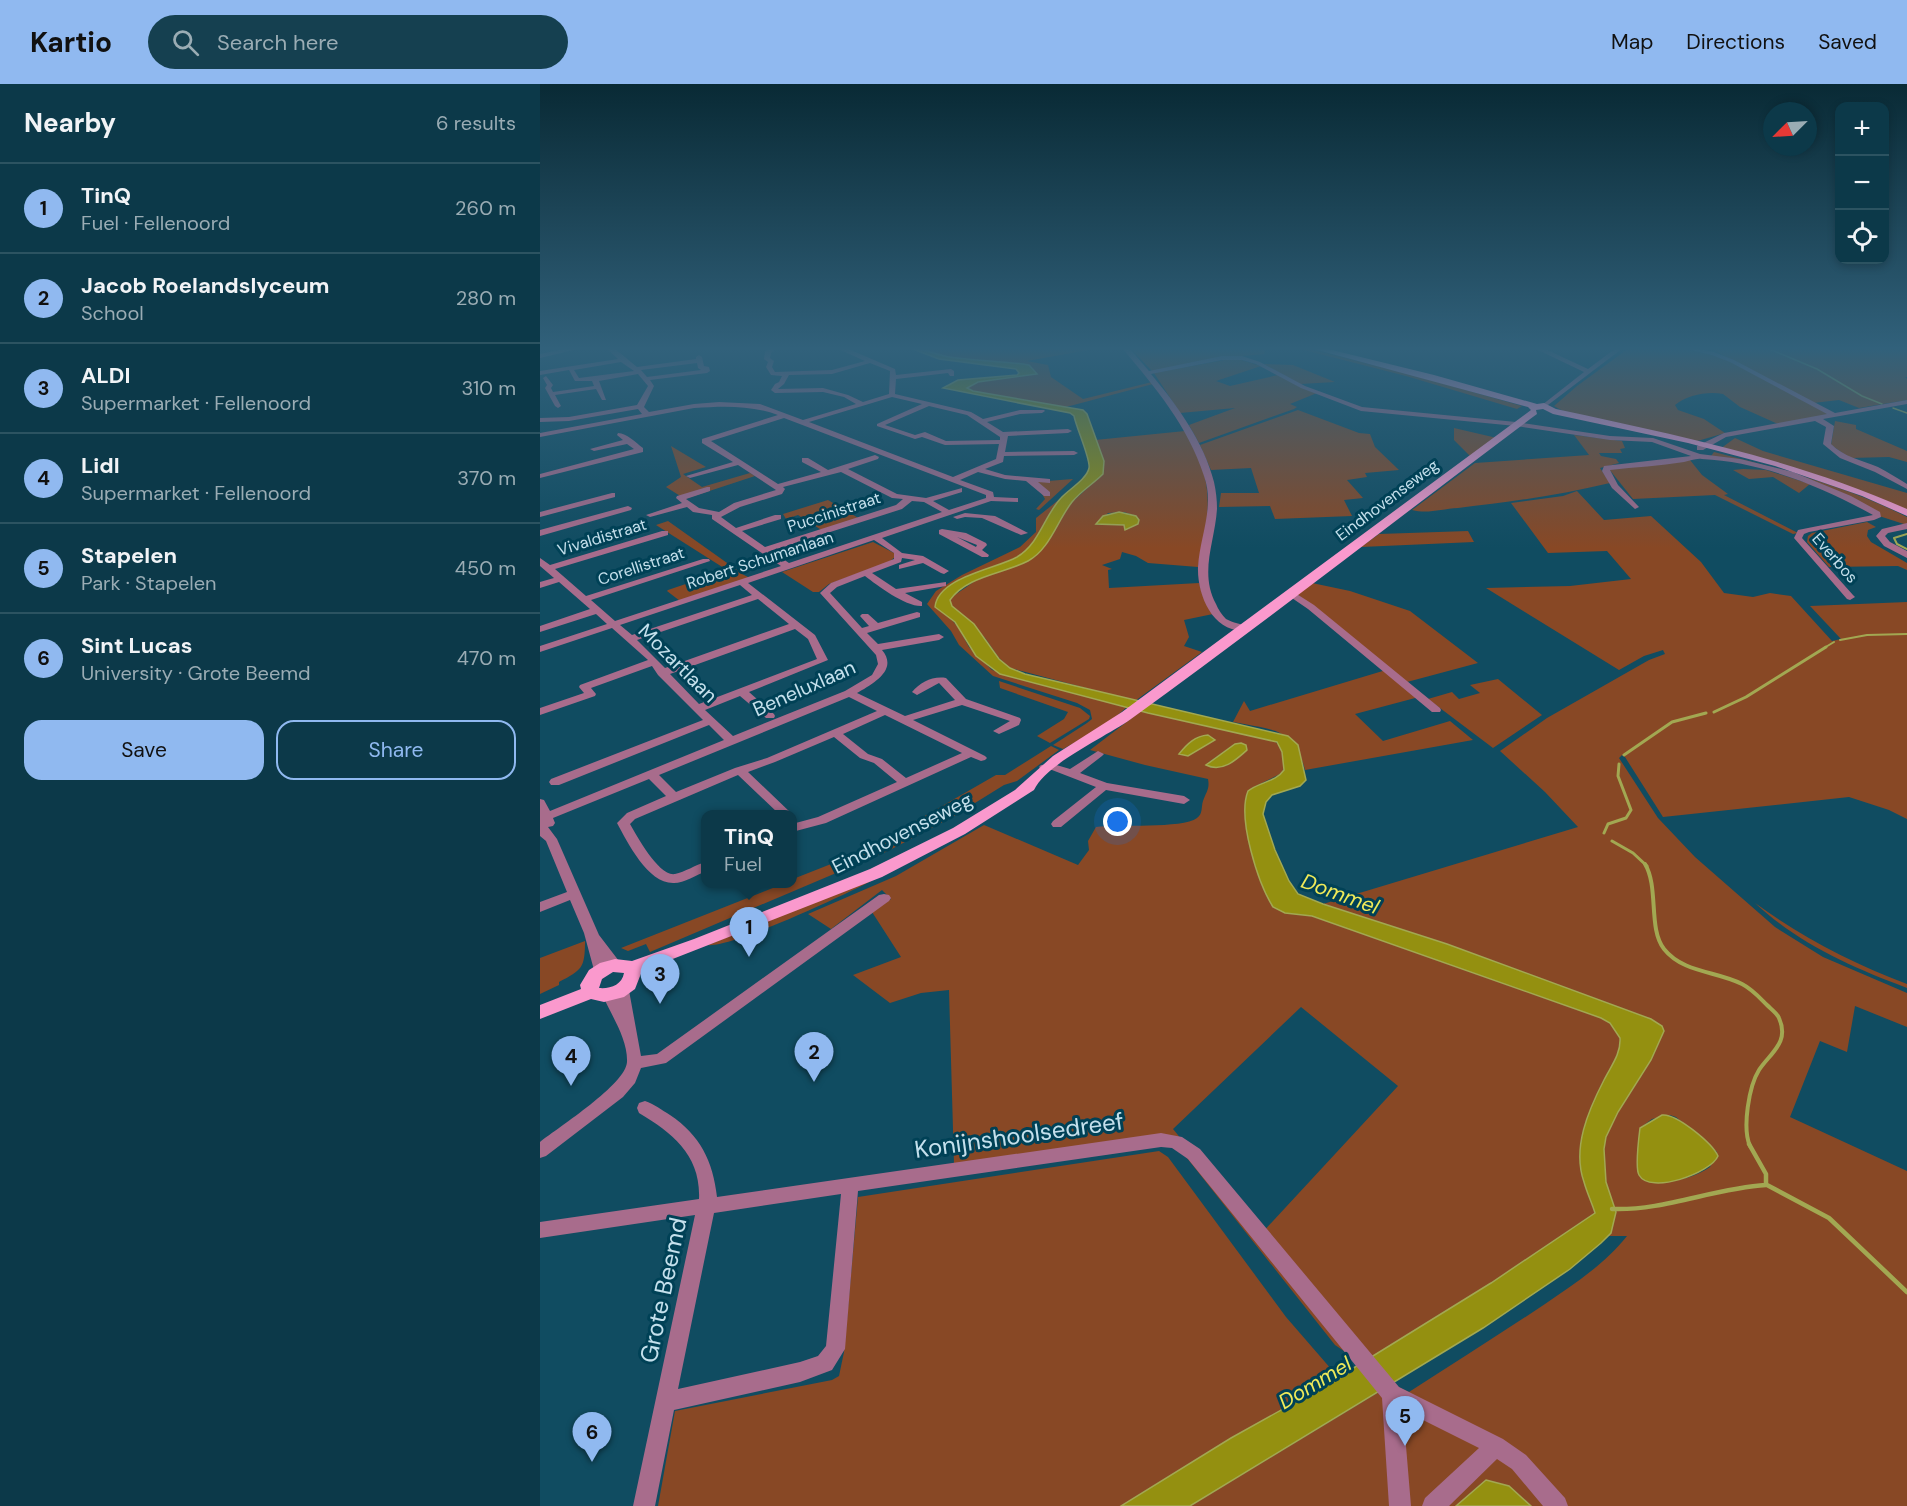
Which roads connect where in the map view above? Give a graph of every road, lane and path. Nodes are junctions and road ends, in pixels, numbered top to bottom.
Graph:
1 (596, 414) edge
2 (650, 414) edge
3 (828, 414) edge
4 (904, 414) edge
5 (971, 414) edge
6 (1010, 414) edge
7 (1176, 414) edge
8 (1414, 414) edge
9 (1535, 414) edge
10 (1559, 414) edge
11 (1833, 414) edge
12 (1850, 414) edge
13 (647, 415) joint
14 (786, 415) joint
15 (1838, 417) junction
16 (1817, 419) junction
17 (540, 420) edge
18 (982, 421) junction
19 (803, 422) junction
20 (1520, 425) junction
21 (1068, 430) dead end
22 (540, 435) edge
23 (621, 435) dead end
24 (1722, 436) junction
25 (1004, 438) junction
26 (629, 441) junction
27 (594, 449) dead end
28 (1706, 451) junction
29 (1074, 453) dead end
30 (1002, 454) junction
31 (875, 457) dead end
32 (806, 460) dead end
33 (739, 463) junction
34 (540, 467) edge
35 (842, 469) junction
36 (980, 470) junction
37 (826, 472) junction
38 (549, 474) junction
39 (540, 476) edge
40 (690, 476) dead end
41 (953, 480) junction
42 (1029, 480) junction
43 (1047, 481) dead end
44 (778, 486) junction
45 (1907, 488) edge
46 (707, 489) dead end
47 (959, 490) dead end
48 (1047, 494) dead end
49 (612, 495) dead end
50 (910, 498) junction
51 (929, 498) junction
52 (990, 499) junction
53 (1015, 500) dead end
54 (688, 504) junction
55 (1635, 507) dead end
56 (628, 508) dead end
57 (949, 513) junction
58 (718, 514) junction
59 (1907, 514) edge
60 (540, 515) edge
61 (650, 515) dead end
62 (778, 517) dead end
63 (1864, 520) junction
64 (930, 523) junction
65 (1907, 527) edge
66 (734, 531) junction
67 (540, 533) edge
68 (665, 533) dead end
69 (1024, 533) dead end
70 (1886, 535) junction
71 (876, 538) junction
72 (765, 550) junction
73 (900, 555) junction
74 (986, 555) dead end
75 (1907, 555) edge
76 (924, 560) junction
77 (540, 561) edge
78 (706, 561) dead end
79 (789, 567) junction
80 (902, 567) dead end
81 (548, 568) junction
82 (944, 571) dead end
83 (866, 573) junction
84 (560, 579) junction
85 (742, 582) junction
86 (943, 584) dead end
87 (540, 585) edge
88 (895, 592) junction
89 (1292, 594) junction
90 (760, 595) junction
91 (1850, 597) dead end
92 (586, 599) junction
93 (919, 604) dead end
94 (598, 610) junction
95 (917, 615) dead end
96 (865, 616) dead end
97 (796, 624) junction
98 (614, 625) junction
99 (876, 627) junction
100 (1241, 627) junction
101 (540, 629) edge
102 (859, 632) junction
103 (939, 637) dead end
104 (631, 639) junction
105 (874, 648) junction
106 (540, 650) edge
107 (653, 662) junction
108 (662, 673) junction
109 (742, 692) junction
110 (917, 692) dead end
111 (849, 693) junction
112 (962, 701) junction
113 (697, 709) junction
114 (1436, 710) dead end
115 (886, 711) junction
116 (540, 712) edge
117 (770, 716) dead end
118 (904, 720) junction
119 (710, 721) junction
120 (999, 731) dead end
121 (835, 733) junction
122 (732, 741) junction
123 (1098, 754) dead end
124 (1051, 767) junction
125 (739, 770) junction
126 (651, 774) junction
127 (1072, 774) junction
128 (555, 782) dead end
129 (905, 783) junction
130 (1104, 786) junction
131 (674, 797) junction
132 (1184, 800) dead end
133 (540, 803) edge
134 (782, 810) edge
135 (542, 819) edge
136 (1057, 824) dead end
137 (797, 825) edge
138 (701, 868) edge
139 (574, 894) junction
140 (884, 898) dead end
141 (540, 907) edge
142 (611, 980) junction
143 (540, 1005) edge
144 (540, 1012) edge
145 (635, 1063) junction
146 (645, 1108) dead end
147 (540, 1152) edge
148 (850, 1185) junction
149 (706, 1206) junction
150 (540, 1230) edge
151 (1392, 1394) junction
152 (666, 1402) junction
153 (1496, 1446) junction
154 (644, 1506) edge
155 (1400, 1506) edge
156 (1433, 1506) edge
157 (1557, 1506) edge

1 - 17 street
2 - 13 street
3 - 19 street
4 - 25 street
5 - 18 street
6 - 18 street
7 - 100 street
8 - 20 street
9 - 20 main road, Eindhovenseweg
10 - 28 main road
11 - 15 street
12 - 15 street
13 - 22 street
14 - 19 street
14 - 33 street
15 - 16 street
16 - 24 street
16 - 45 street
18 - 25 street
19 - 41 street
20 - 28 street
20 - 89 main road, Eindhovenseweg
21 - 25 street
23 - 26 street
24 - 28 street
24 - 28 street
25 - 30 street
26 - 27 street
26 - 38 street
28 - 55 street
28 - 59 main road
28 - 63 street
29 - 30 street
30 - 36 street
31 - 35 street, Puccinistraat
32 - 37 street
33 - 40 street
33 - 44 street
34 - 38 street
35 - 37 street, Puccinistraat
35 - 50 street, Puccinistraat
36 - 41 street
36 - 42 street
37 - 44 street, Puccinistraat
38 - 39 street
41 - 52 street
42 - 43 street
42 - 48 street
44 - 58 street, Puccinistraat
46 - 54 street
47 - 51 street, Puccinistraat
49 - 60 street
50 - 51 street, Puccinistraat
50 - 72 street, Puccinistraat
51 - 57 street, Puccinistraat
52 - 53 street
52 - 57 street, Robert Schumanlaan
54 - 58 street
54 - 61 street
56 - 67 street
57 - 64 street, Robert Schumanlaan
58 - 66 street
62 - 66 street, Puccinistraat
63 - 70 street
63 - 91 street, Everbos
64 - 69 street
64 - 71 street, Robert Schumanlaan
64 - 74 street
65 - 70 street
66 - 72 street
68 - 81 street, Vivaldistraat
70 - 75 street
71 - 73 street
71 - 79 street, Robert Schumanlaan
72 - 79 street
73 - 76 street
73 - 83 street, Beneluxlaan
76 - 80 street
76 - 82 street
77 - 81 street, Mozartlaan
78 - 92 street, Corellistraat
79 - 85 street, Robert Schumanlaan
81 - 84 street, Mozartlaan
83 - 88 street
83 - 102 street, Beneluxlaan
84 - 87 street
84 - 92 street, Mozartlaan
85 - 90 street
85 - 98 street, Robert Schumanlaan
86 - 88 street
88 - 93 street
89 - 100 main road, Eindhovenseweg
89 - 114 street
90 - 97 street
90 - 104 street
92 - 94 street, Mozartlaan
94 - 98 street, Mozartlaan
94 - 101 street
95 - 99 street
96 - 99 street
97 - 108 street
97 - 109 street
98 - 104 street, Mozartlaan
98 - 106 street, Robert Schumanlaan
99 - 102 street
100 - 124 main road, Eindhovenseweg
102 - 105 street, Beneluxlaan
103 - 105 street
104 - 107 street, Mozartlaan
105 - 111 street, Beneluxlaan
107 - 108 street, Mozartlaan
107 - 116 street
108 - 113 street, Mozartlaan
109 - 113 street
109 - 117 street
110 - 112 street
111 - 115 street
111 - 122 street, Beneluxlaan
112 - 118 street
112 - 120 street
113 - 119 street, Mozartlaan
115 - 118 street
115 - 121 street
118 - 129 street
119 - 122 street, Mozartlaan
119 - 128 street
121 - 125 street
121 - 129 street
122 - 126 street, Beneluxlaan
123 - 127 street
124 - 127 street
124 - 142 main road, Eindhovenseweg
125 - 131 street
125 - 134 street
126 - 131 street
126 - 135 street, Beneluxlaan
127 - 130 street
129 - 137 street
130 - 132 street
130 - 136 street
131 - 138 street
133 - 135 street
135 - 139 street
139 - 141 street
139 - 142 street
140 - 145 street
142 - 143 main road
142 - 144 main road
142 - 145 street
145 - 147 street
146 - 149 street, Grote Beemd
148 - 149 street, Konijnshoolsedreef
148 - 151 street, Konijnshoolsedreef
148 - 152 street
149 - 150 street, Konijnshoolsedreef
149 - 152 street, Grote Beemd
151 - 153 street
151 - 155 street
152 - 154 street, Grote Beemd
153 - 156 street
153 - 157 street

